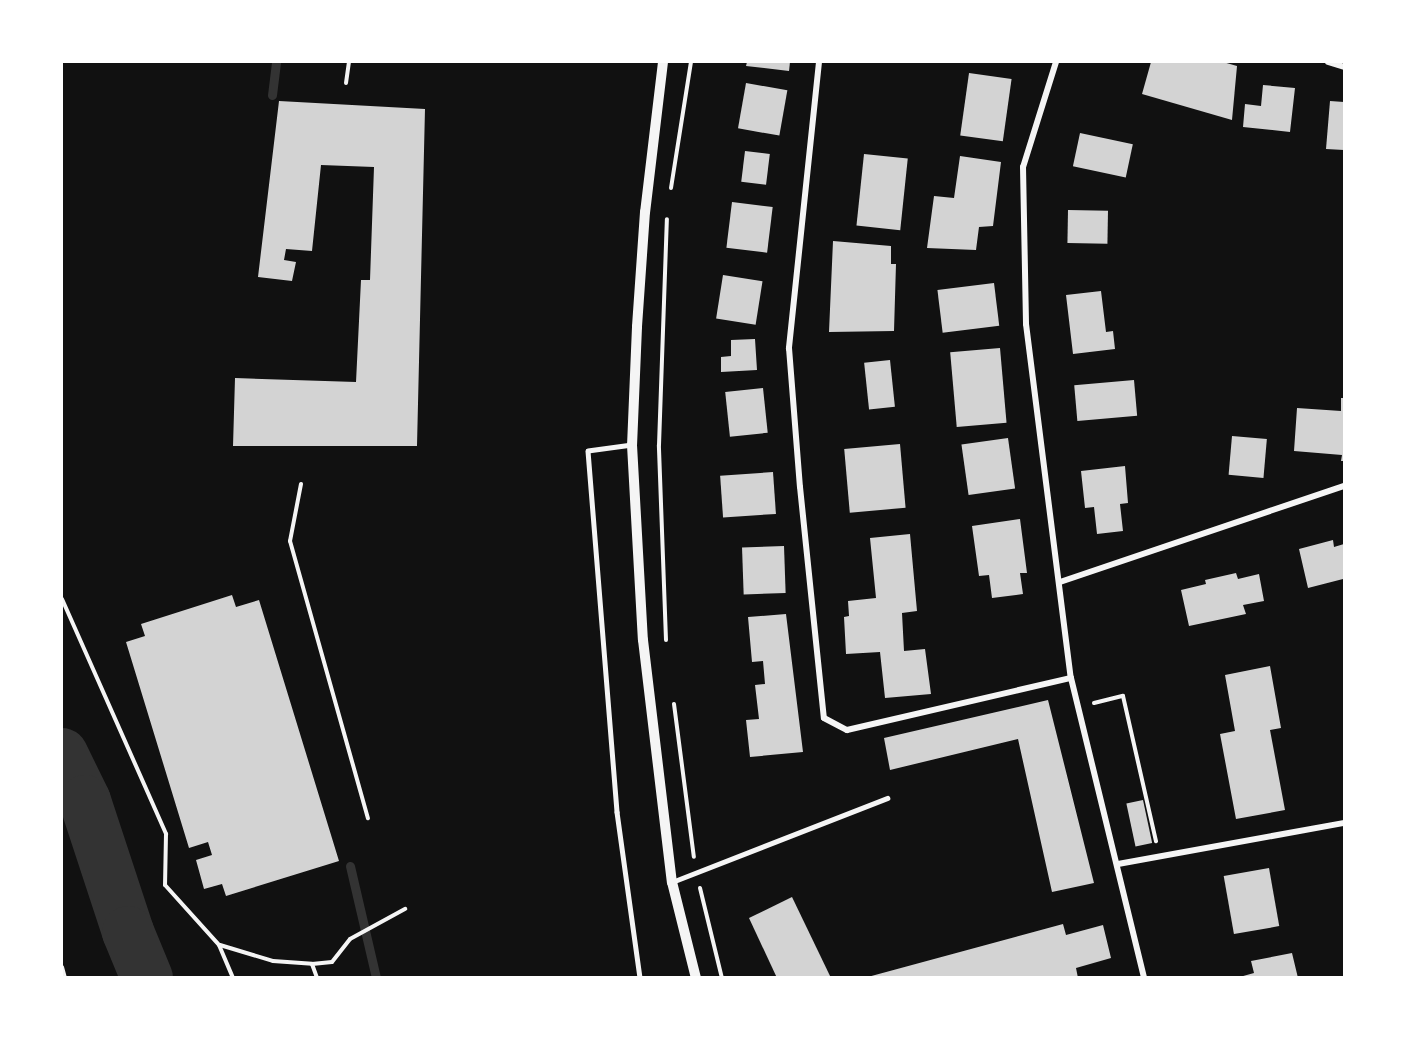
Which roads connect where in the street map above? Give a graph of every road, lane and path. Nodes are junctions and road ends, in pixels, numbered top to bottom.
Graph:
1 (349, 62) edge
2 (663, 62) edge
3 (691, 62) edge
4 (819, 62) edge
5 (1056, 62) edge
6 (1328, 62) edge
7 (1344, 67) edge
8 (346, 84) dead end
9 (669, 195) dead end
10 (667, 218) dead end
11 (633, 445) junction
12 (301, 484) dead end
13 (1344, 486) edge
14 (1060, 582) junction
15 (62, 599) edge
16 (666, 647) dead end
17 (1071, 678) junction
18 (672, 694) dead end
19 (1078, 706) junction
20 (886, 798) dead end
21 (368, 818) dead end
22 (1344, 823) edge
23 (1159, 856) junction
24 (1118, 864) junction
25 (696, 872) junction
26 (672, 882) junction
27 (405, 909) dead end
28 (219, 945) junction
29 (312, 964) junction
30 (62, 967) edge
31 (64, 978) edge
32 (233, 978) edge
33 (317, 978) edge
34 (640, 978) edge
35 (696, 978) edge
36 (722, 978) edge
37 (1144, 978) edge

1 - 8 path
2 - 11 street
3 - 9 path
4 - 17 street
5 - 14 street
6 - 7 street
10 - 16 path
11 - 26 street
11 - 34 lane
12 - 21 path
13 - 14 street
14 - 17 street
15 - 28 path
17 - 19 street
18 - 25 path
19 - 23 path
19 - 24 street
20 - 25 lane
22 - 23 street
23 - 24 street
24 - 37 street
25 - 26 lane
25 - 36 path
26 - 35 street
27 - 29 path
28 - 29 path
28 - 32 path
29 - 33 path
30 - 31 path

